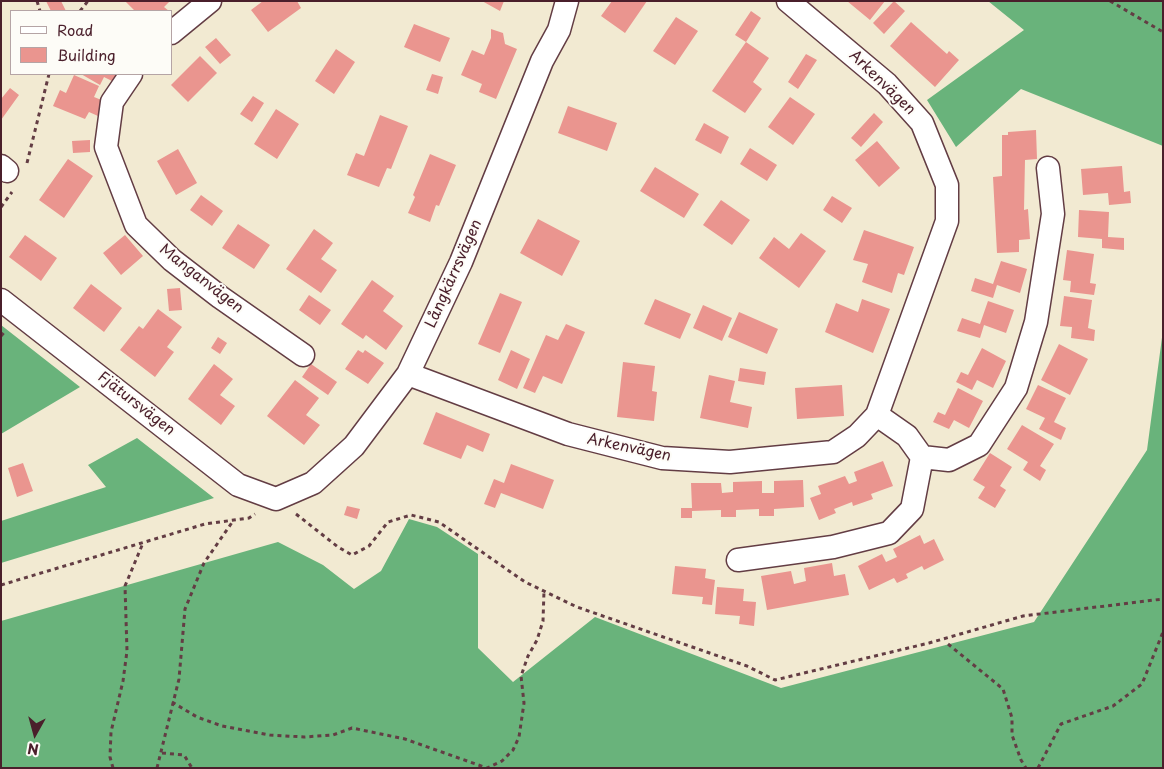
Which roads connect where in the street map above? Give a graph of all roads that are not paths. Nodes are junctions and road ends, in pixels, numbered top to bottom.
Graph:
1 (210, 1) edge
2 (567, 1) edge
3 (788, 1) edge
4 (172, 32) edge
5 (130, 75) edge
6 (1048, 168) dead end
7 (1, 300) edge
8 (303, 356) dead end
9 (408, 374) junction
10 (878, 414) junction
11 (922, 457) junction
12 (276, 498) joint
13 (738, 560) dead end

1 - 4 street
2 - 9 street, Långkärrsvägen
3 - 10 street, Arkenvägen
5 - 8 street, Manganvägen
6 - 11 street
7 - 12 street, Fjätursvägen
9 - 10 street, Arkenvägen
9 - 12 street, Långkärrsvägen
10 - 11 street
11 - 13 street

